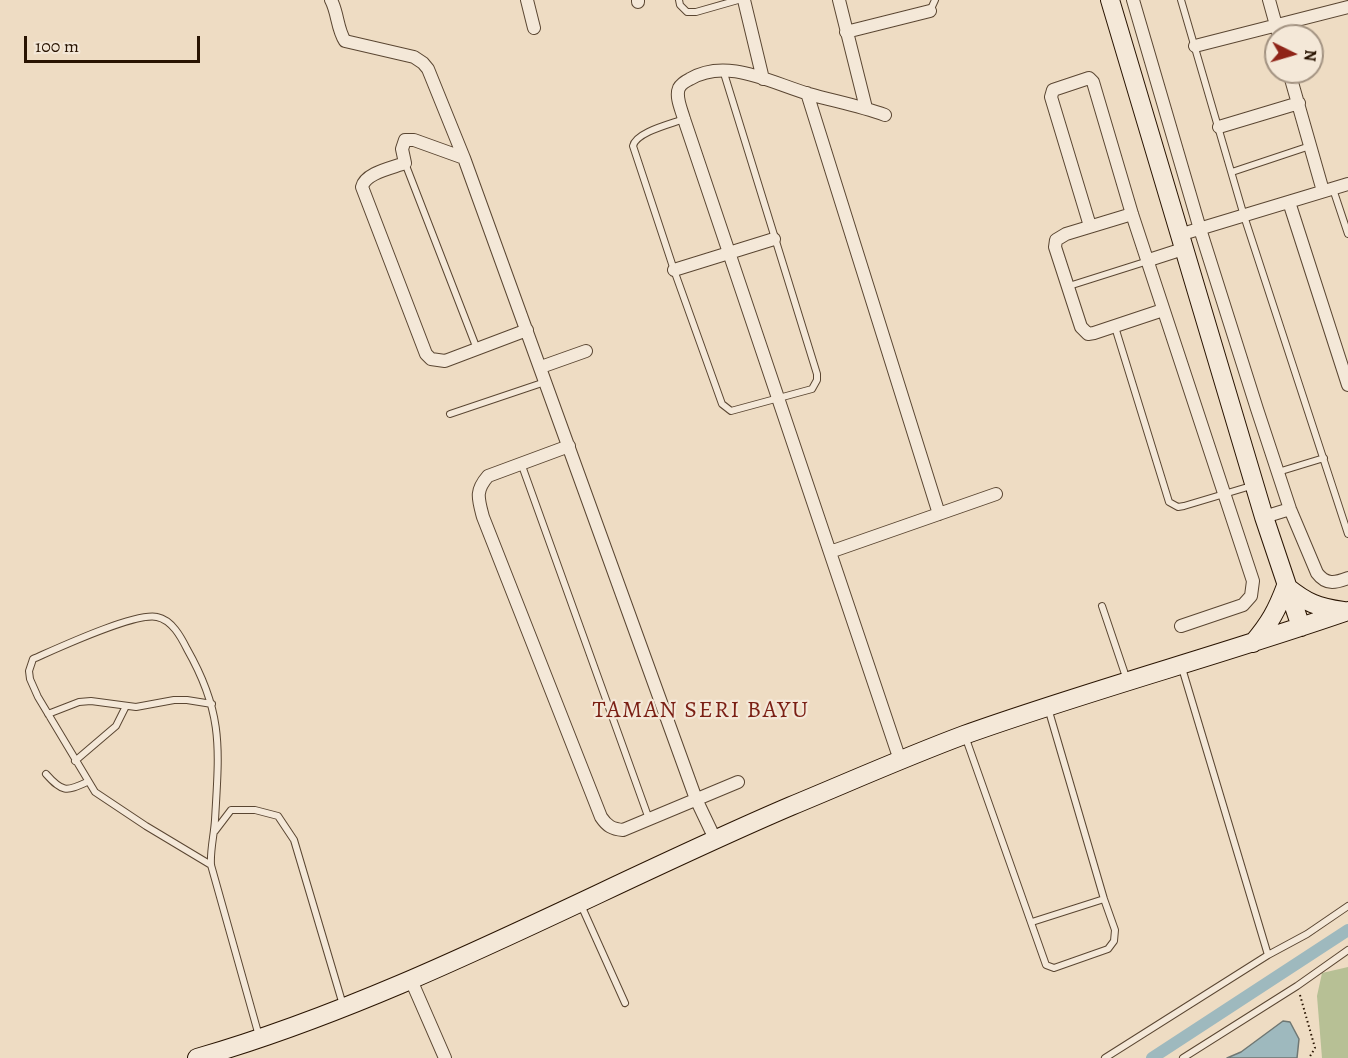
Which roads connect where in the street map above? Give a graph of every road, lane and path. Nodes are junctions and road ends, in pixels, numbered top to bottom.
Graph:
1 (331, 0) edge
2 (527, 0) edge
3 (679, 0) edge
4 (738, 0) edge
5 (744, 0) edge
6 (839, 0) edge
7 (1110, 0) edge
8 (1133, 0) edge
9 (1181, 0) edge
10 (1269, 0) edge
11 (932, 6) edge
12 (1348, 7) edge
13 (1275, 24) edge
14 (1296, 24) edge
15 (1141, 25) junction
16 (534, 28) dead end
17 (1119, 31) junction
18 (846, 32) junction
19 (1264, 33) edge
20 (1195, 46) junction
21 (722, 69) junction
22 (763, 79) junction
23 (1293, 84) edge
24 (807, 93) junction
25 (1299, 104) junction
26 (866, 108) junction
27 (885, 114) dead end
28 (684, 119) junction
29 (1219, 127) junction
30 (1311, 146) junction
31 (464, 158) junction
32 (405, 163) junction
33 (1232, 172) junction
34 (1348, 184) edge
35 (1328, 190) junction
36 (1289, 202) junction
37 (1132, 213) junction
38 (1244, 216) junction
39 (1090, 226) junction
40 (1200, 229) junction
41 (1348, 234) edge
42 (774, 239) junction
43 (1181, 242) junction
44 (729, 252) junction
45 (1149, 260) junction
46 (674, 270) junction
47 (1069, 286) junction
48 (1164, 310) junction
49 (1114, 327) junction
50 (527, 330) junction
51 (477, 350) junction
52 (586, 351) dead end
53 (541, 367) junction
54 (546, 381) junction
55 (1348, 386) edge
56 (778, 399) junction
57 (450, 414) dead end
58 (569, 446) junction
59 (1324, 458) junction
60 (521, 463) junction
61 (1278, 472) junction
62 (1255, 485) junction
63 (996, 494) dead end
64 (1225, 494) junction
65 (1290, 509) junction
66 (939, 514) junction
67 (1264, 517) junction
68 (1348, 534) edge
69 (830, 552) junction
70 (1348, 578) edge
71 (1286, 586) junction
72 (1102, 606) dead end
73 (1347, 611) edge
74 (1181, 626) dead end
75 (1301, 627) junction
76 (1253, 643) junction
77 (1181, 664) junction
78 (1127, 680) junction
79 (212, 704) junction
80 (126, 706) junction
81 (1048, 707) junction
82 (48, 714) junction
83 (965, 735) junction
84 (900, 760) junction
85 (75, 761) junction
86 (46, 774) dead end
87 (87, 782) junction
88 (738, 782) dead end
89 (696, 799) junction
90 (650, 819) junction
91 (214, 831) junction
92 (716, 839) junction
93 (212, 865) junction
94 (1104, 899) junction
95 (580, 902) junction
96 (1348, 906) edge
97 (1032, 922) junction
98 (1348, 950) edge
99 (1268, 955) junction
100 (411, 980) junction
101 (1297, 986) junction
102 (625, 1003) dead end
103 (343, 1007) junction
104 (260, 1040) junction
105 (197, 1058) edge
106 (445, 1058) edge
107 (1105, 1058) edge
108 (1183, 1058) edge
109 (1309, 1058) edge

1 - 31 street
2 - 16 street
3 - 4 lane
5 - 22 street
6 - 18 street
7 - 17 street
8 - 15 street
9 - 20 lane
10 - 13 street
11 - 18 street
12 - 14 street
15 - 17 street
15 - 40 street
17 - 43 street
18 - 26 street
19 - 20 street
20 - 29 lane
21 - 22 street
21 - 28 street
21 - 42 lane
22 - 24 street
23 - 25 street
24 - 26 street
24 - 66 street
25 - 29 street
25 - 30 street
26 - 27 street
28 - 44 street
28 - 46 lane
29 - 33 lane
30 - 33 lane
30 - 35 street
31 - 32 street
31 - 50 street
32 - 51 lane
32 - 51 street
33 - 38 lane
34 - 35 street
35 - 36 street
35 - 41 lane
36 - 38 street
36 - 55 street
37 - 39 street
37 - 39 street
37 - 45 street
38 - 40 street
38 - 59 lane
39 - 47 street
40 - 43 street
40 - 61 street
42 - 44 street
42 - 56 lane
43 - 45 street
43 - 62 street
44 - 46 street
44 - 56 street
45 - 47 lane
45 - 48 street
46 - 56 lane
47 - 49 street
48 - 49 street
48 - 64 street
49 - 64 lane
50 - 51 street
50 - 53 street
52 - 53 street
53 - 54 street
54 - 57 lane
54 - 58 street
56 - 69 street
58 - 60 street
58 - 89 street
59 - 61 lane
59 - 68 lane
60 - 90 lane
60 - 90 street
61 - 65 street
62 - 64 lane
62 - 67 street
63 - 66 street
64 - 74 street
65 - 67 street
65 - 70 street
66 - 69 street
67 - 71 street
69 - 84 street
71 - 73 street
71 - 75 street
71 - 76 street
72 - 78 lane
73 - 75 street
75 - 76 street
76 - 77 street
77 - 78 street
77 - 99 lane
78 - 81 street
79 - 80 lane
79 - 82 lane
79 - 91 lane
80 - 82 lane
80 - 85 lane
81 - 83 street
81 - 94 lane
82 - 85 lane
83 - 84 street
83 - 97 lane
84 - 92 street
85 - 87 lane
86 - 87 lane
87 - 93 lane
88 - 89 street
89 - 90 street
89 - 92 street
91 - 93 lane
91 - 103 lane
92 - 95 street
93 - 104 lane
94 - 97 lane
94 - 97 lane
95 - 100 street
95 - 102 lane
96 - 99 lane
98 - 101 lane
99 - 107 lane
100 - 103 street
100 - 106 street
101 - 108 lane
101 - 109 path
103 - 104 street
104 - 105 street

